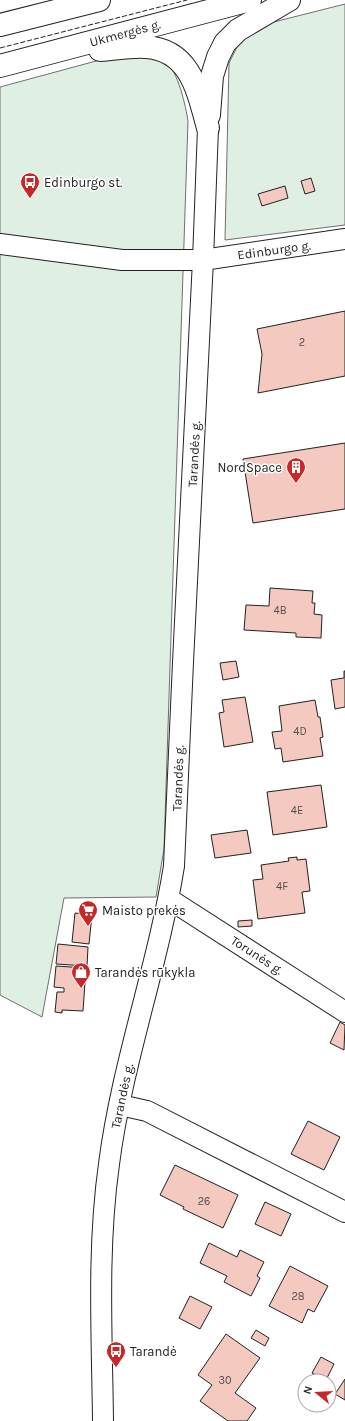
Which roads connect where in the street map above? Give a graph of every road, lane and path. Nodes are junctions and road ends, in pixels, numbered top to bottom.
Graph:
1 (99, 0) edge
2 (250, 0) edge
3 (289, 0) edge
4 (0, 25) edge
5 (42, 55) junction
6 (0, 66) edge
7 (208, 128) junction
8 (345, 239) edge
9 (0, 244) edge
10 (203, 260) junction
11 (169, 899) junction
12 (345, 1012) edge
13 (120, 1105) junction
14 (345, 1212) edge
15 (103, 1421) edge

1 - 4 highway
2 - 5 highway, Ukmergės g.
3 - 7 highway
5 - 6 highway, Ukmergės g.
5 - 7 highway
7 - 10 street, Tarandės g.
8 - 10 street, Edinburgo g.
9 - 10 street, Edinburgo g.
10 - 11 street, Tarandės g.
11 - 12 street, Torunės g.
11 - 13 street, Tarandės g.
13 - 14 street
13 - 15 street, Tarandės g.

